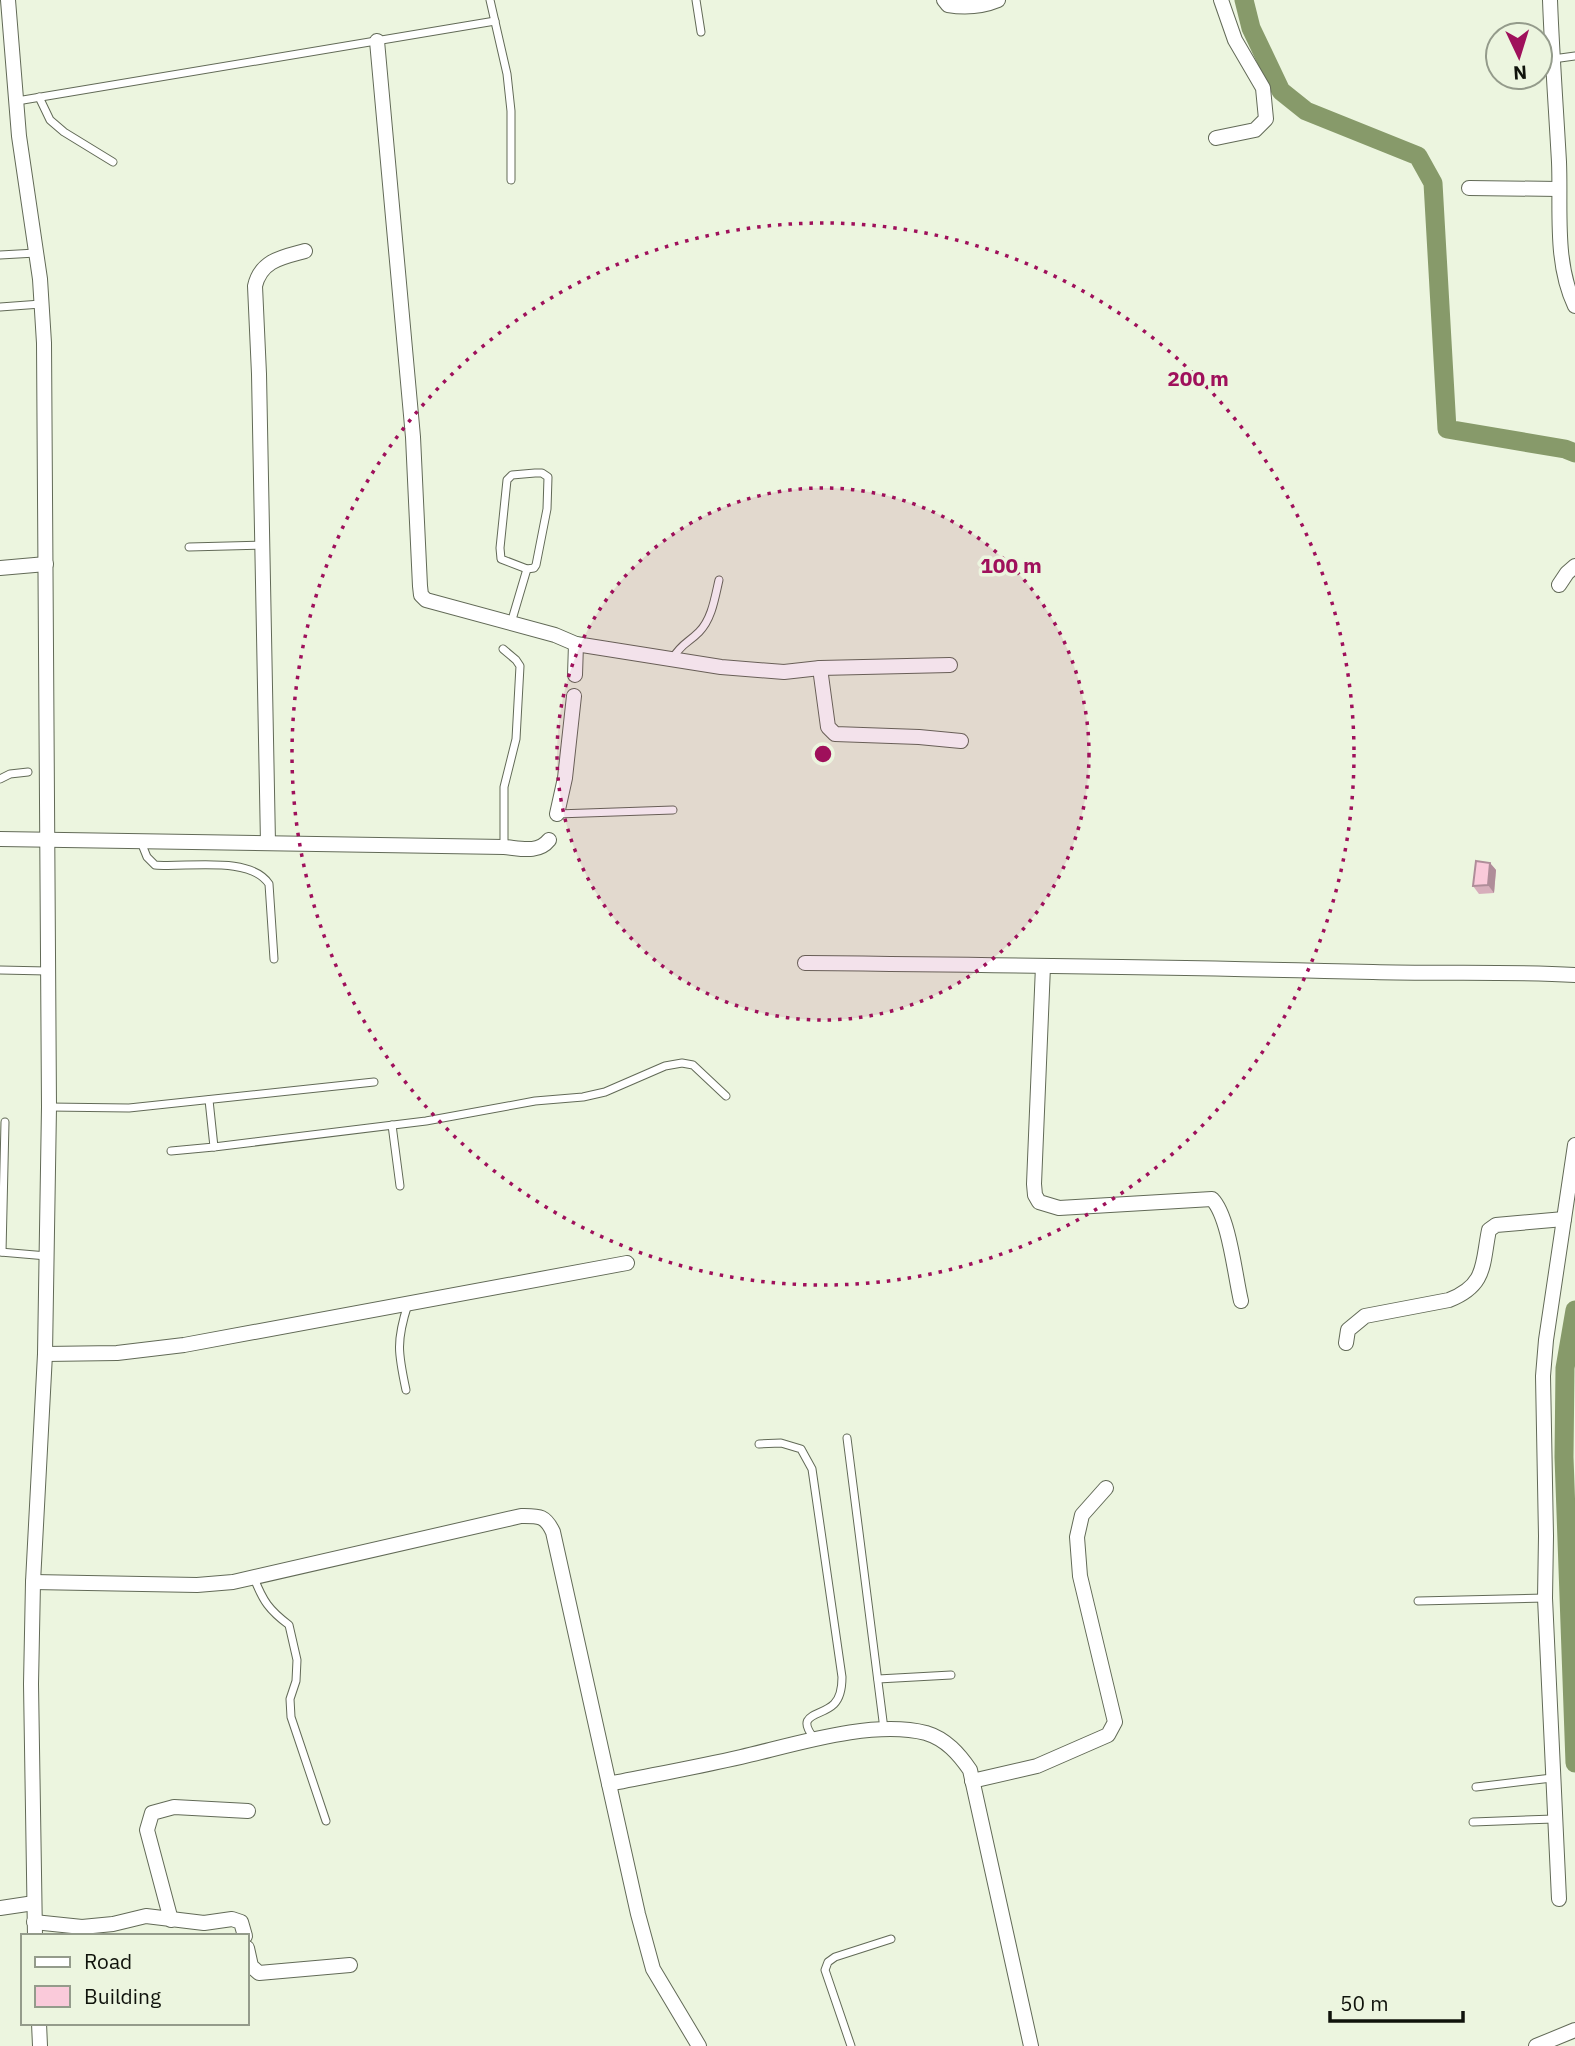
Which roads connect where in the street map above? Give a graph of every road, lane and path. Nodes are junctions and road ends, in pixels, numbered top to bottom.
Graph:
1 (8, 0) edge
2 (490, 0) edge
3 (696, 0) edge
4 (944, 0) edge
5 (998, 0) edge
6 (1221, 0) edge
7 (1550, 0) edge
8 (495, 21) junction
9 (1551, 21) edge
10 (701, 32) dead end
11 (377, 41) junction
12 (1575, 56) edge
13 (1554, 59) edge
14 (1554, 81) edge
15 (39, 97) junction
16 (17, 101) junction
17 (1216, 138) dead end
18 (113, 162) dead end
19 (511, 180) dead end
20 (1469, 188) dead end
21 (1559, 189) junction
22 (305, 251) dead end
23 (36, 253) junction
24 (0, 255) edge
25 (42, 304) junction
26 (1575, 306) edge
27 (0, 307) edge
28 (262, 545) junction
29 (188, 547) dead end
30 (46, 564) junction
31 (1575, 566) edge
32 (0, 568) edge
33 (527, 569) junction
34 (719, 580) dead end
35 (1559, 585) dead end
36 (511, 623) junction
37 (576, 644) junction
38 (503, 649) dead end
39 (672, 659) junction
40 (950, 665) dead end
41 (820, 667) junction
42 (575, 675) dead end
43 (574, 696) dead end
44 (961, 741) dead end
45 (28, 772) dead end
46 (0, 779) edge
47 (673, 810) dead end
48 (557, 814) joint
49 (0, 839) edge
50 (549, 840) dead end
51 (46, 841) junction
52 (141, 841) junction
53 (268, 843) junction
54 (504, 847) junction
55 (274, 959) dead end
56 (805, 963) dead end
57 (1043, 966) junction
58 (0, 970) edge
59 (47, 971) junction
60 (1575, 975) edge
61 (374, 1082) dead end
62 (726, 1096) dead end
63 (209, 1100) junction
64 (49, 1107) junction
65 (5, 1122) dead end
66 (392, 1125) junction
67 (1575, 1145) edge
68 (214, 1147) junction
69 (171, 1150) dead end
70 (400, 1185) dead end
71 (1564, 1219) junction
72 (1, 1252) edge
73 (48, 1256) junction
74 (627, 1263) dead end
75 (1241, 1301) dead end
76 (408, 1304) junction
77 (1346, 1343) dead end
78 (45, 1354) junction
79 (406, 1390) dead end
80 (847, 1438) dead end
81 (759, 1444) dead end
82 (1105, 1488) dead end
83 (254, 1577) junction
84 (33, 1583) junction
85 (1545, 1598) junction
86 (1418, 1601) dead end
87 (951, 1675) dead end
88 (878, 1679) junction
89 (884, 1729) junction
90 (814, 1738) junction
91 (1552, 1778) junction
92 (972, 1781) junction
93 (609, 1784) junction
94 (1476, 1787) dead end
95 (248, 1811) dead end
96 (1554, 1819) junction
97 (326, 1821) dead end
98 (1473, 1822) dead end
99 (1559, 1899) dead end
100 (34, 1903) junction
101 (0, 1908) edge
102 (171, 1920) junction
103 (35, 1929) edge
104 (245, 1934) edge
105 (891, 1939) dead end
106 (248, 1952) edge
107 (350, 1965) dead end
108 (39, 2025) edge
109 (1575, 2030) edge
110 (40, 2046) edge
111 (699, 2046) edge
112 (851, 2046) edge
113 (1029, 2046) edge
114 (1536, 2046) edge

1 - 16 street
2 - 8 lane
3 - 10 lane
4 - 5 street
6 - 17 street
7 - 9 street
8 - 11 lane
8 - 19 lane
11 - 15 lane
11 - 36 street
12 - 13 lane
14 - 21 street
15 - 16 lane
15 - 18 lane
16 - 23 street
20 - 21 street
21 - 26 street
22 - 28 street
23 - 24 lane
23 - 25 street
25 - 27 lane
25 - 30 street
28 - 29 lane
28 - 53 street
30 - 32 street
30 - 51 street
31 - 35 street
33 - 33 lane
33 - 36 lane
34 - 39 lane
36 - 37 street
37 - 39 street
37 - 42 street
38 - 54 lane
39 - 41 street
40 - 41 street
41 - 44 street
43 - 48 street
45 - 46 lane
47 - 48 lane
49 - 51 street
50 - 54 street
51 - 52 street
51 - 59 street
52 - 53 street
52 - 55 lane
53 - 54 street
56 - 57 street
57 - 60 street
57 - 75 street
58 - 59 lane
59 - 64 street
61 - 63 lane
62 - 66 lane
63 - 64 lane
63 - 68 lane
64 - 73 street
65 - 72 lane
66 - 68 lane
66 - 70 lane
67 - 71 street
68 - 69 lane
71 - 77 street
71 - 85 street
72 - 73 lane
73 - 78 street
74 - 76 street
76 - 78 street
76 - 79 lane
78 - 84 street
80 - 88 lane
81 - 90 lane
82 - 92 street
83 - 84 street
83 - 93 street
83 - 97 lane
84 - 100 street
85 - 86 lane
85 - 91 street
87 - 88 lane
88 - 89 lane
89 - 90 street
89 - 92 street
90 - 93 street
91 - 94 lane
91 - 96 street
92 - 113 street
93 - 111 street
95 - 102 street
96 - 98 lane
96 - 99 street
100 - 101 street
100 - 103 street
102 - 103 street
102 - 104 street
105 - 112 lane
106 - 107 street
108 - 110 street
109 - 114 street

